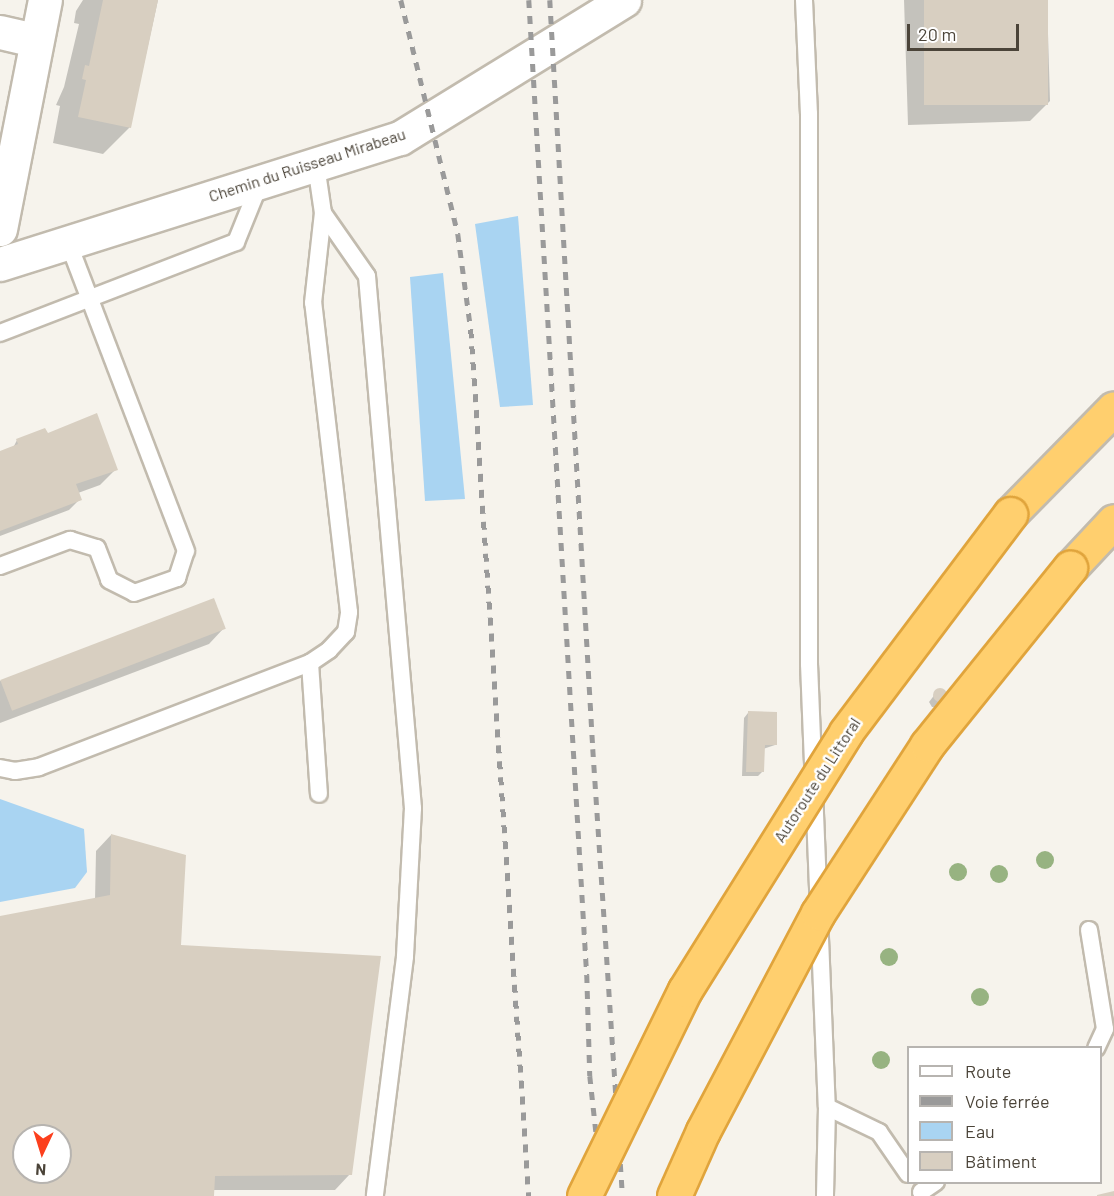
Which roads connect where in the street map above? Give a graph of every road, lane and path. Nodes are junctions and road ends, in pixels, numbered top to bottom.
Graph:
1 (45, 0) edge
2 (624, 0) edge
3 (804, 0) edge
4 (0, 32) edge
5 (36, 40) junction
6 (316, 165) junction
7 (260, 183) junction
8 (323, 213) junction
9 (0, 229) edge
10 (67, 240) junction
11 (0, 264) edge
12 (89, 298) junction
13 (0, 333) edge
14 (1114, 408) edge
15 (1114, 521) edge
16 (0, 566) edge
17 (310, 663) junction
18 (0, 768) edge
19 (319, 794) dead end
20 (1089, 930) dead end
21 (1096, 1046) edge
22 (827, 1107) junction
23 (907, 1171) edge
24 (375, 1196) edge
25 (584, 1196) edge
26 (674, 1196) edge
27 (825, 1196) edge

1 - 5 street
2 - 6 street, Chemin du Ruisseau Mirabeau
3 - 22 lane
4 - 5 street
5 - 9 street
6 - 7 street, Chemin du Ruisseau Mirabeau
6 - 8 lane
7 - 10 street, Chemin du Ruisseau Mirabeau
7 - 12 lane
8 - 17 lane
8 - 24 lane
10 - 11 street, Chemin du Ruisseau Mirabeau
10 - 12 lane
12 - 13 lane
12 - 16 lane
14 - 25 highway, Autoroute du Littoral, bridge
15 - 26 highway, bridge
17 - 18 lane
17 - 19 lane
20 - 21 lane
22 - 23 lane
22 - 27 lane

